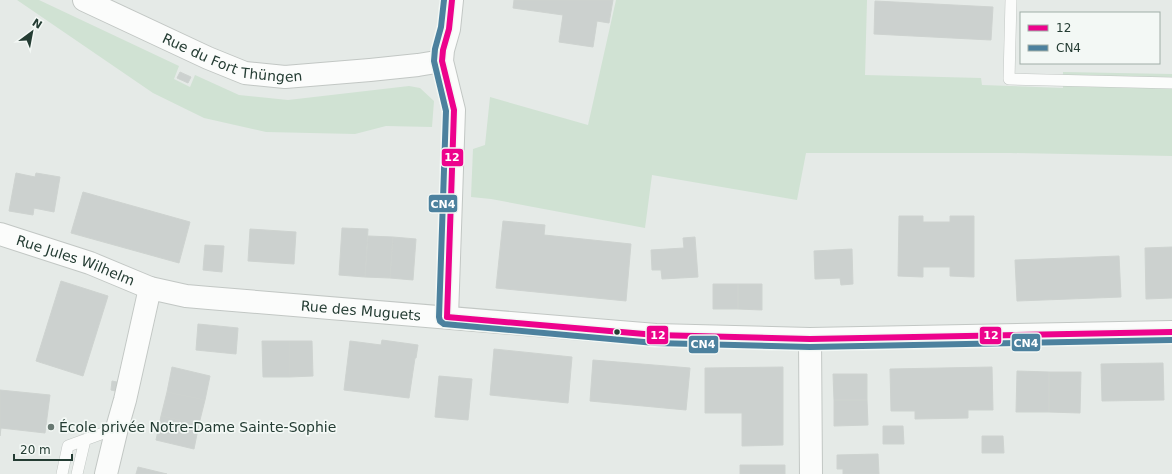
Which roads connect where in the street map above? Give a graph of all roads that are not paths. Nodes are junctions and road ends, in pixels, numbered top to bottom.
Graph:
1 (84, 0) edge
2 (452, 0) edge
3 (1011, 0) edge
4 (442, 60) junction
5 (1172, 83) edge
6 (0, 234) edge
7 (150, 288) junction
8 (447, 317) junction
9 (1172, 332) edge
10 (810, 339) junction
11 (117, 428) junction
12 (85, 440) junction
13 (62, 474) edge
14 (77, 474) edge
15 (106, 474) edge
16 (811, 474) edge

1 - 4 street, Rue du Fort Thüngen
2 - 4 street
3 - 5 lane
4 - 8 street
6 - 7 street, Rue Jules Wilhelm
7 - 8 street, Rue des Muguets
7 - 11 street
8 - 10 street, Rue des Muguets
9 - 10 street, Rue des Muguets
10 - 16 street
11 - 12 lane
11 - 15 street
12 - 13 lane
12 - 14 lane

